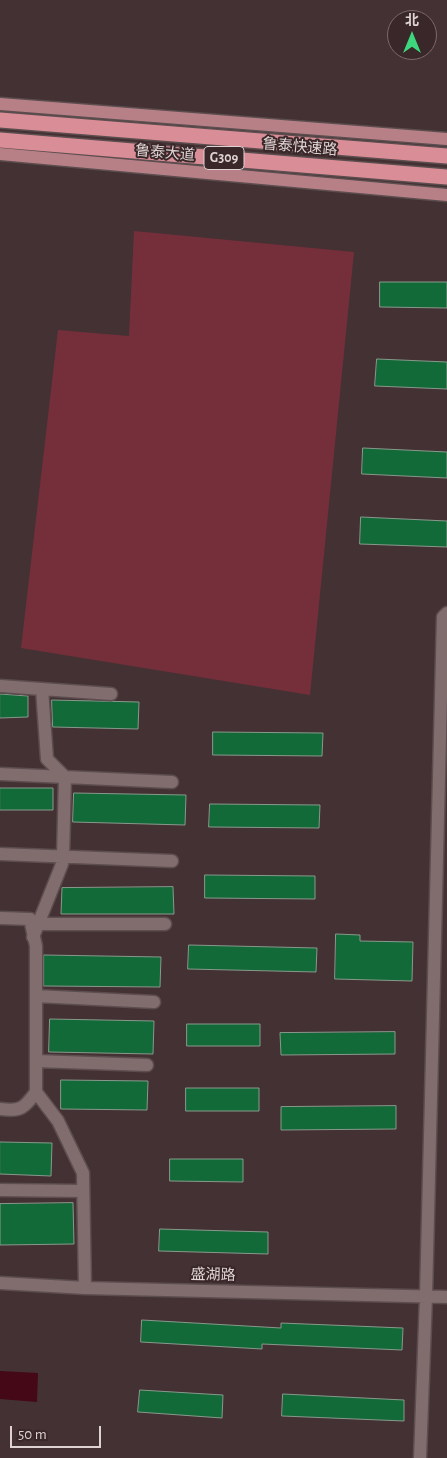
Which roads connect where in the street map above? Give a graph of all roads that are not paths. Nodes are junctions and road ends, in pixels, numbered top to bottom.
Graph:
1 (0, 104) edge
2 (0, 120) edge
3 (447, 139) edge
4 (0, 140) edge
5 (0, 154) edge
6 (447, 156) edge
7 (447, 176) edge
8 (447, 195) edge
9 (447, 613) edge
10 (0, 686) edge
11 (42, 689) junction
12 (111, 694) dead end
13 (0, 774) edge
14 (65, 777) junction
15 (172, 782) dead end
16 (0, 854) edge
17 (63, 857) junction
18 (172, 861) dead end
19 (0, 918) edge
20 (166, 924) dead end
21 (36, 931) junction
22 (36, 996) junction
23 (154, 1002) dead end
24 (36, 1061) junction
25 (147, 1065) dead end
26 (36, 1092) junction
27 (0, 1109) edge
28 (0, 1190) edge
29 (83, 1191) junction
30 (0, 1283) edge
31 (85, 1288) junction
32 (426, 1296) junction
33 (447, 1297) edge
34 (420, 1458) edge

1 - 3 main road
2 - 6 highway, 鲁泰快速路 / G309
4 - 7 highway, 鲁泰快速路 / G309
5 - 8 main road, 鲁泰大道
9 - 32 street
10 - 11 street
11 - 12 street
11 - 14 street
13 - 14 street
14 - 15 street
14 - 17 street
16 - 17 street
17 - 18 street
17 - 21 street
19 - 21 street
20 - 21 street
21 - 22 street
22 - 23 street
22 - 24 street
24 - 25 street
24 - 26 street
26 - 27 street
26 - 29 street
28 - 29 street
29 - 31 street
30 - 31 street, 盛湖路
31 - 32 street, 盛湖路
32 - 33 street, 盛湖路
32 - 34 street

